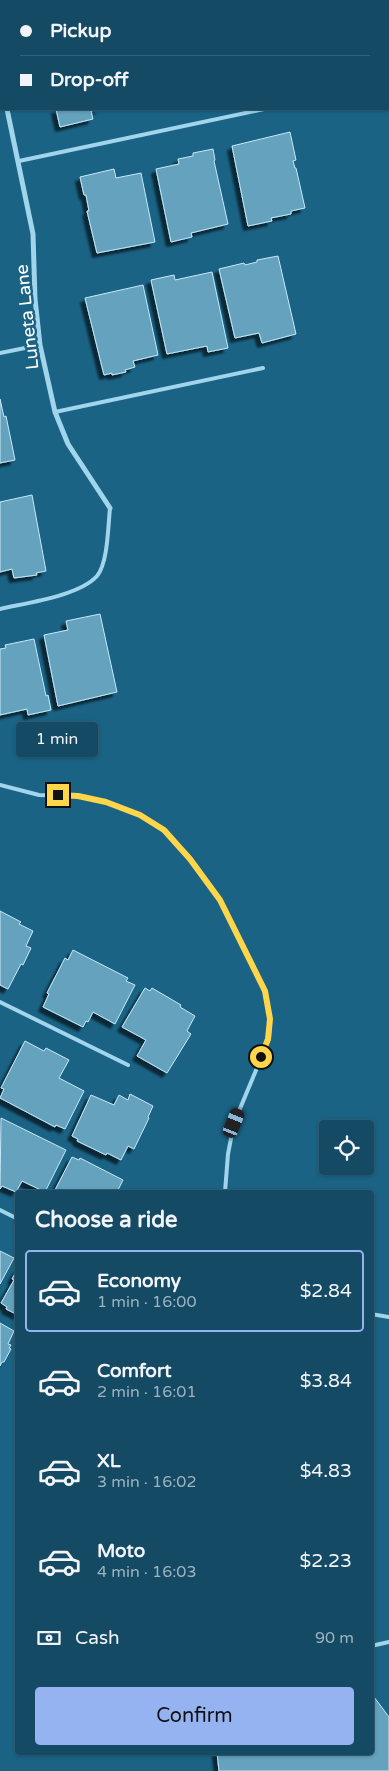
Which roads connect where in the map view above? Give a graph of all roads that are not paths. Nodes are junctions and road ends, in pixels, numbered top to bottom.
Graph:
1 (8, 110) edge
2 (259, 110) edge
3 (19, 161) junction
4 (40, 345) junction
5 (0, 354) edge
6 (263, 368) dead end
7 (55, 412) junction
8 (110, 508) joint
9 (0, 609) edge
10 (0, 785) edge
11 (0, 1002) edge
12 (128, 1065) dead end
13 (225, 1190) edge
14 (0, 1210) edge
15 (15, 1217) edge
16 (374, 1314) edge
17 (389, 1317) edge
18 (389, 1642) edge
19 (374, 1645) edge

1 - 3 street, Luneta Lane
2 - 3 lane
3 - 4 street, Luneta Lane
4 - 5 lane
4 - 7 street, Luneta Lane
6 - 7 lane
7 - 8 street, Luneta Lane
8 - 9 lane
10 - 13 lane
11 - 12 lane
14 - 15 lane
16 - 17 lane
18 - 19 lane

